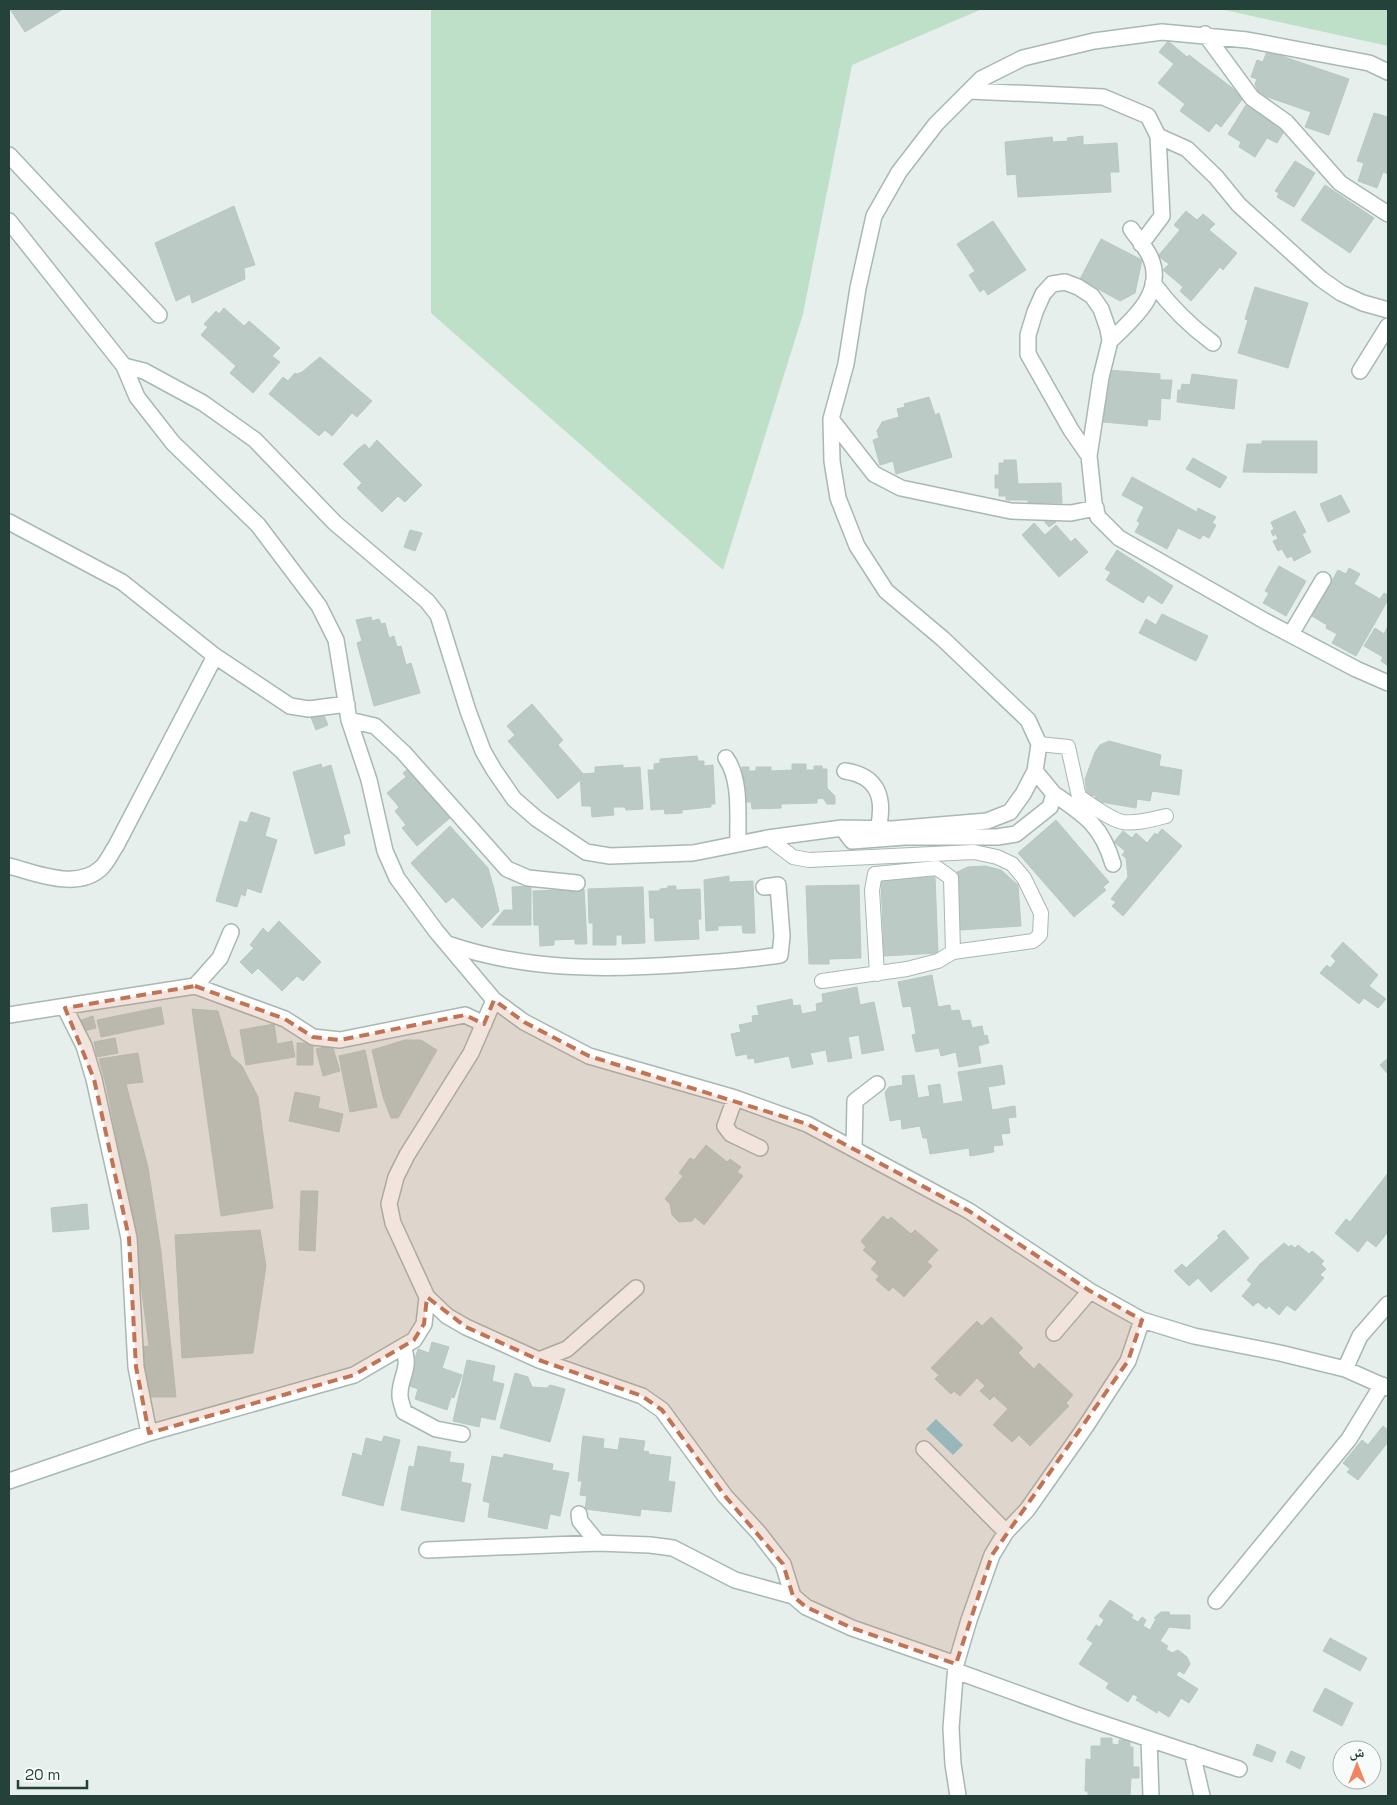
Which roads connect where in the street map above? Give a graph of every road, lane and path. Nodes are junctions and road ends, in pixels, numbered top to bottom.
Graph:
1 (1205, 34) junction
2 (1388, 72) edge
3 (969, 91) junction
4 (1158, 136) junction
5 (9, 155) edge
6 (1388, 214) edge
7 (9, 221) edge
8 (1132, 229) dead end
9 (1141, 244) junction
10 (1153, 283) junction
11 (1388, 310) edge
12 (159, 315) dead end
13 (1388, 326) edge
14 (1110, 341) junction
15 (1213, 343) dead end
16 (124, 366) junction
17 (1360, 371) dead end
18 (831, 420) junction
19 (1090, 456) junction
20 (1096, 508) junction
21 (9, 522) edge
22 (1323, 580) dead end
23 (1291, 634) junction
24 (214, 656) junction
25 (1388, 683) edge
26 (347, 704) junction
27 (349, 720) junction
28 (1039, 744) junction
29 (726, 758) dead end
30 (845, 771) dead end
31 (1035, 771) junction
32 (1054, 794) junction
33 (1166, 816) dead end
34 (842, 828) junction
35 (878, 828) junction
36 (768, 838) junction
37 (738, 844) junction
38 (1113, 864) dead end
39 (9, 866) edge
40 (577, 883) dead end
41 (764, 887) dead end
42 (231, 932) dead end
43 (447, 944) junction
44 (953, 952) junction
45 (877, 974) junction
46 (822, 981) dead end
47 (195, 986) junction
48 (494, 1000) junction
49 (65, 1008) junction
50 (9, 1015) edge
51 (484, 1024) junction
52 (877, 1084) dead end
53 (735, 1098) junction
54 (760, 1148) dead end
55 (854, 1149) junction
56 (636, 1288) dead end
57 (1090, 1291) junction
58 (427, 1297) junction
59 (1388, 1304) edge
60 (1142, 1320) junction
61 (1054, 1333) dead end
62 (403, 1347) junction
63 (539, 1360) junction
64 (1345, 1369) junction
65 (1385, 1387) edge
66 (150, 1433) junction
67 (462, 1434) dead end
68 (924, 1449) dead end
69 (9, 1481) edge
70 (579, 1514) dead end
71 (1006, 1532) junction
72 (598, 1543) junction
73 (427, 1550) dead end
74 (793, 1596) junction
75 (1216, 1600) dead end
76 (956, 1668) junction
77 (1148, 1739) junction
78 (1192, 1753) junction
79 (1239, 1768) dead end
80 (958, 1796) edge
81 (1151, 1796) edge
82 (1202, 1796) edge

1 - 2 street
1 - 3 street
1 - 6 street
3 - 4 street
3 - 18 street
4 - 9 street
4 - 11 street
5 - 12 street
7 - 16 street
8 - 9 street
9 - 10 street
10 - 14 street
10 - 15 street
13 - 17 street
14 - 19 street
14 - 19 street
16 - 26 street
16 - 37 street
18 - 20 street
18 - 28 street
19 - 20 street
20 - 23 street
21 - 24 street
22 - 23 street
23 - 25 street
24 - 26 street
24 - 39 street
26 - 27 street
27 - 40 street
27 - 43 street
28 - 31 street
28 - 33 lane
29 - 37 street
30 - 35 street
31 - 32 street
31 - 35 street
32 - 34 street
32 - 38 street
34 - 35 street
34 - 36 street
36 - 37 street
36 - 44 lane
41 - 43 street
42 - 47 street
43 - 48 street
44 - 45 lane
44 - 45 lane
45 - 46 lane
47 - 49 street
47 - 51 street
48 - 51 street
48 - 53 street
49 - 50 street
49 - 66 street
51 - 58 street
52 - 55 street
53 - 54 street
53 - 55 street
55 - 57 street
56 - 63 street
57 - 60 street
57 - 61 street
58 - 62 street
58 - 63 street
59 - 64 street
60 - 64 street
60 - 71 street
62 - 66 street
62 - 67 street
63 - 74 street
64 - 65 street
65 - 75 street
66 - 69 street
68 - 71 street
70 - 72 street
71 - 76 street
72 - 73 street
72 - 74 street
74 - 76 street
76 - 77 street
76 - 80 street
77 - 78 street
77 - 81 street
78 - 79 street
78 - 82 street

